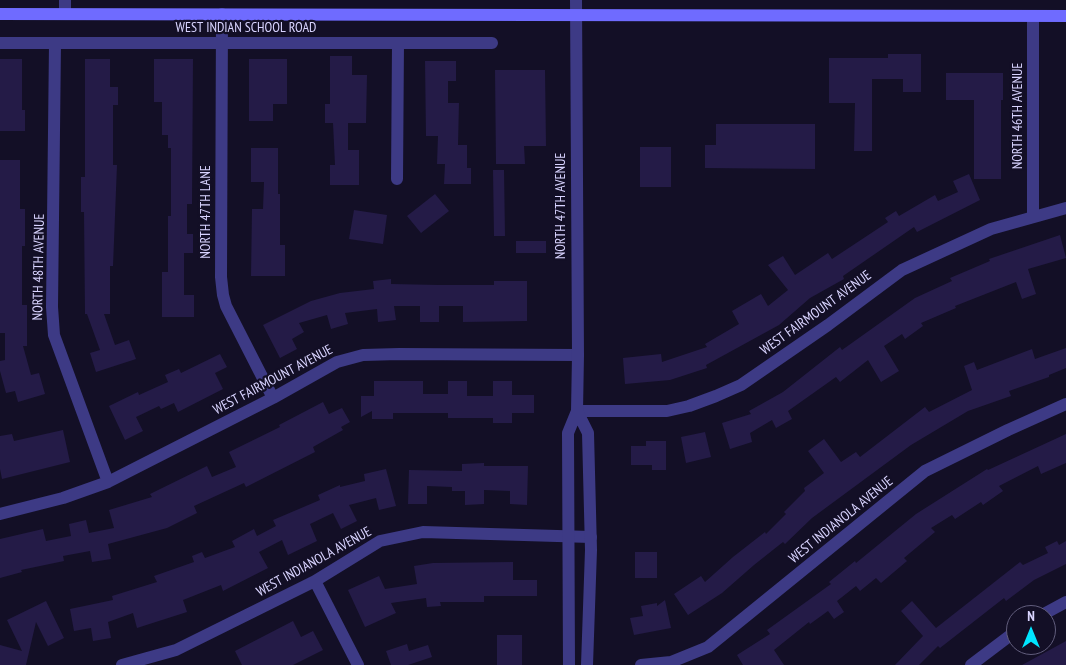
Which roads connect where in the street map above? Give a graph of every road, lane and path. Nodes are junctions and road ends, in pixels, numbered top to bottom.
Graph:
1 (65, 0) edge
2 (576, 0) edge
3 (0, 14) edge
4 (65, 14) junction
5 (222, 14) junction
6 (576, 16) junction
7 (1033, 16) junction
8 (1066, 16) edge
9 (0, 43) edge
10 (55, 43) junction
11 (222, 43) junction
12 (398, 43) junction
13 (492, 43) dead end
14 (397, 179) dead end
15 (1066, 208) edge
16 (1033, 216) junction
17 (578, 355) junction
18 (273, 398) junction
19 (1066, 404) edge
20 (577, 411) junction
21 (108, 482) junction
22 (0, 514) edge
23 (569, 536) junction
24 (591, 536) junction
25 (315, 581) junction
26 (1006, 639) edge
27 (122, 665) edge
28 (358, 665) edge
29 (569, 665) edge
30 (588, 665) edge
31 (641, 665) edge
32 (971, 665) edge

1 - 4 street
2 - 6 street, NORTH 47TH AVENUE
3 - 4 main road, WEST INDIAN SCHOOL ROAD
4 - 5 main road, WEST INDIAN SCHOOL ROAD
5 - 6 main road, WEST INDIAN SCHOOL ROAD
5 - 11 street, NORTH 47TH LANE
6 - 7 main road, WEST INDIAN SCHOOL ROAD
6 - 17 street, NORTH 47TH AVENUE
7 - 8 main road, WEST INDIAN SCHOOL ROAD
7 - 16 street, NORTH 46TH AVENUE
9 - 10 street, WEST INDIAN SCHOOL ROAD
10 - 11 street, WEST INDIAN SCHOOL ROAD
10 - 21 street, NORTH 48TH AVENUE
11 - 12 street, WEST INDIAN SCHOOL ROAD
11 - 18 street, NORTH 47TH LANE
12 - 13 street, WEST INDIAN SCHOOL ROAD
12 - 14 street
15 - 16 street, WEST FAIRMOUNT AVENUE
16 - 20 street, WEST FAIRMOUNT AVENUE
17 - 18 street, WEST FAIRMOUNT AVENUE
17 - 20 street, NORTH 47TH AVENUE
18 - 21 street, WEST FAIRMOUNT AVENUE
19 - 31 street, WEST INDIANOLA AVENUE
20 - 23 street, NORTH 47TH AVENUE
20 - 24 street, NORTH 47TH AVENUE
21 - 22 street, WEST FAIRMOUNT AVENUE
23 - 24 street, WEST INDIANOLA AVENUE
23 - 25 street, WEST INDIANOLA AVENUE
23 - 29 street, NORTH 47TH AVENUE
24 - 30 street, NORTH 47TH AVENUE
25 - 27 street, WEST INDIANOLA AVENUE
25 - 28 street
26 - 32 street

